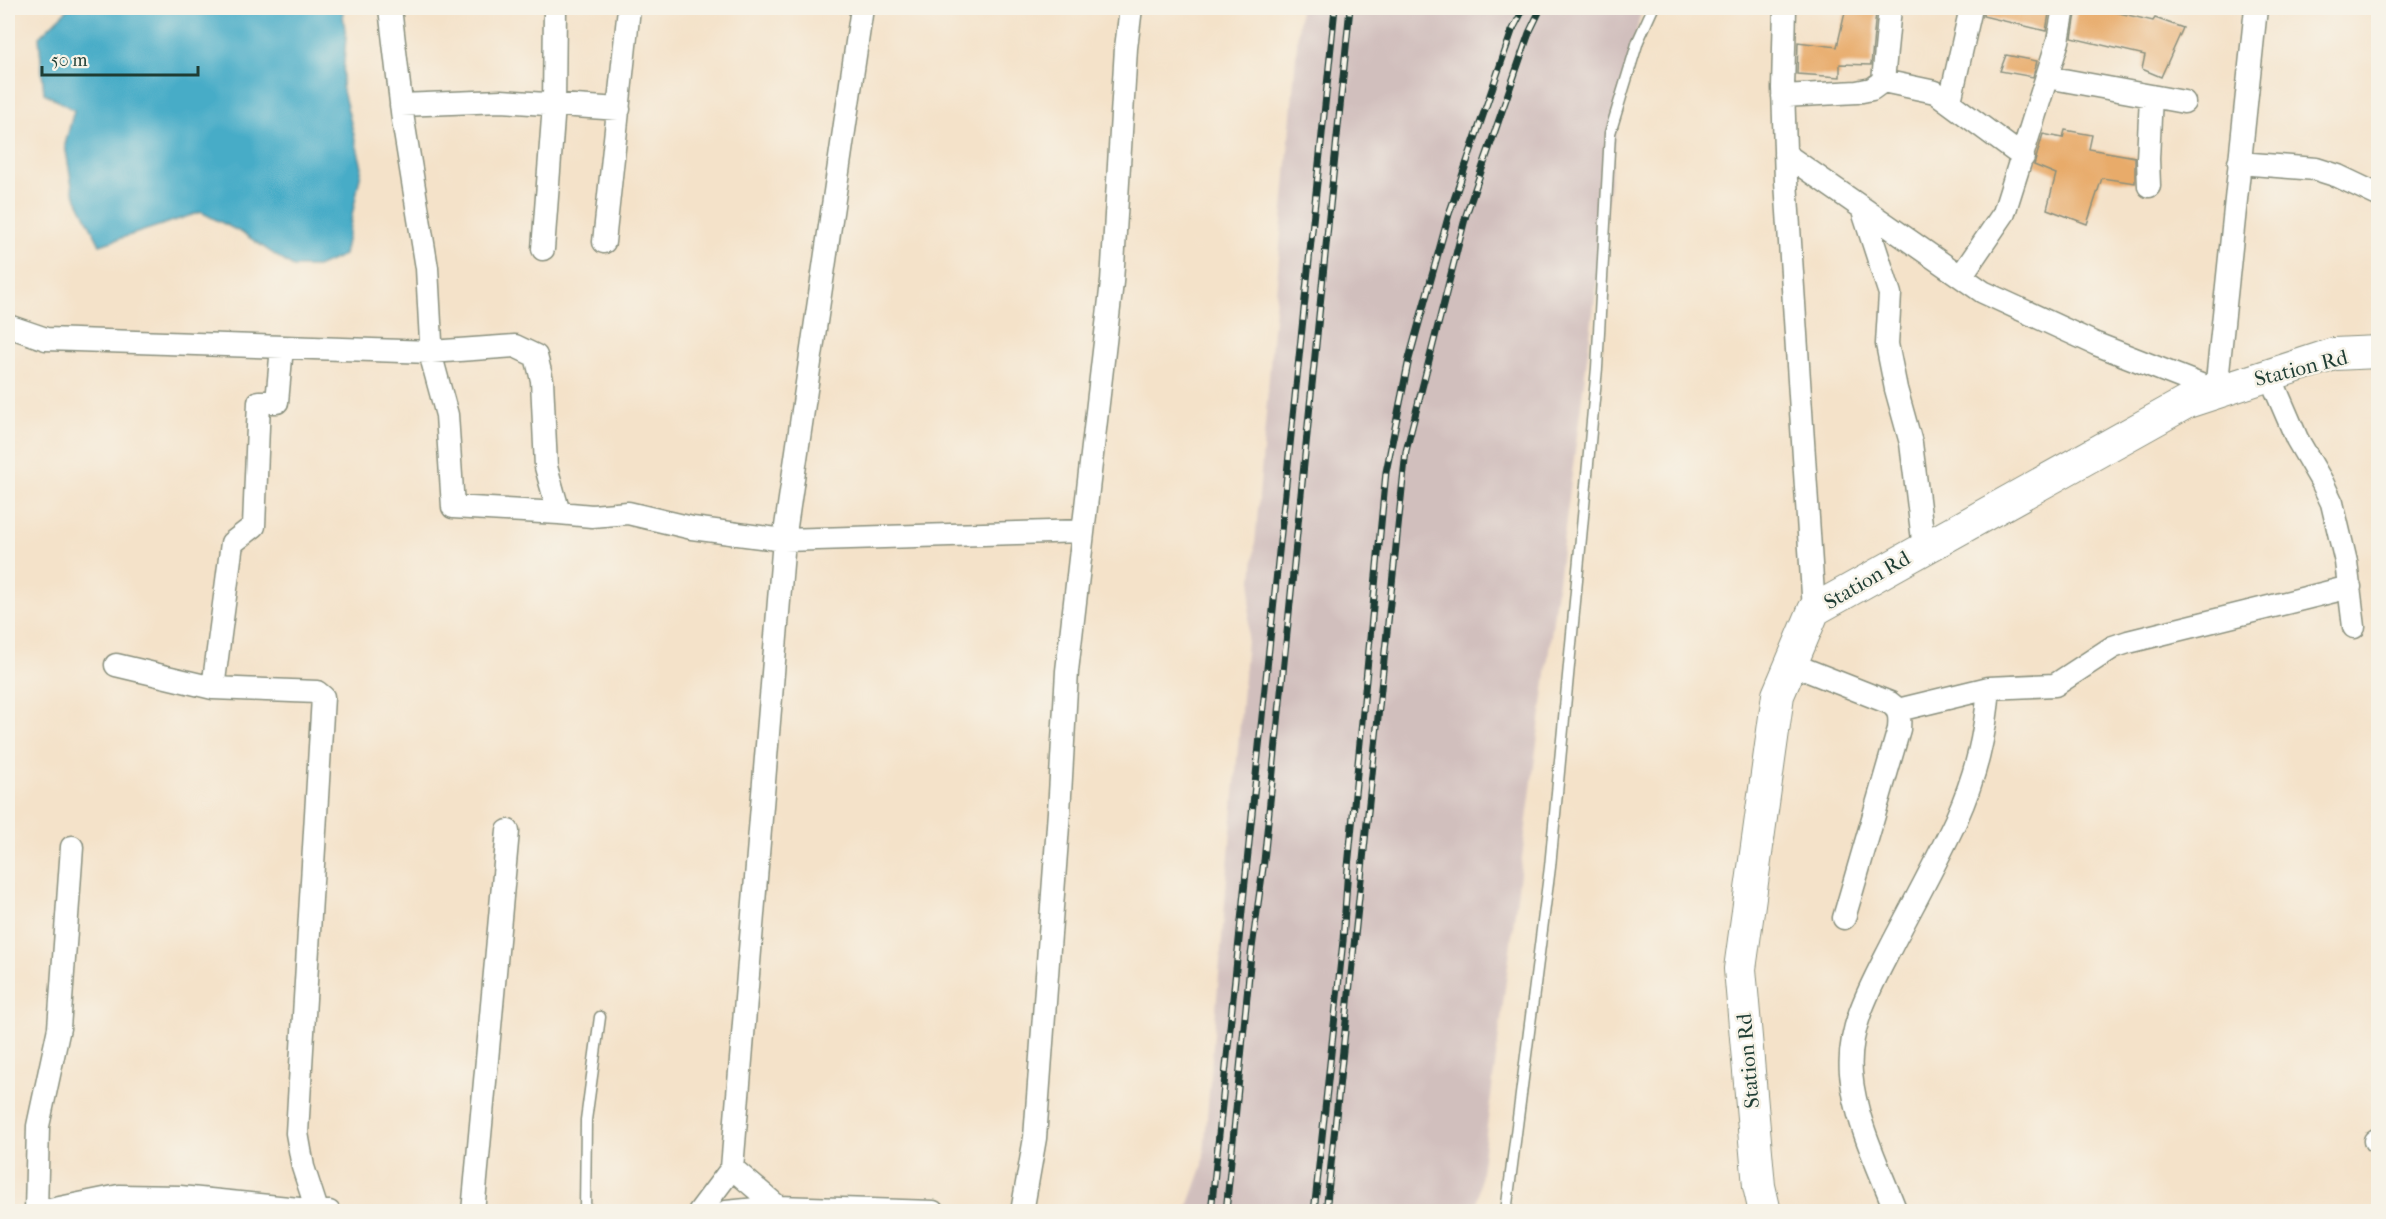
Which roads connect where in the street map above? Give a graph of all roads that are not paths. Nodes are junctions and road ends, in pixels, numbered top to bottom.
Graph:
1 (390, 8) edge
2 (555, 8) edge
3 (629, 8) edge
4 (862, 8) edge
5 (1131, 8) edge
6 (1653, 8) edge
7 (1785, 8) edge
8 (1890, 8) edge
9 (1971, 8) edge
10 (2064, 8) edge
11 (2256, 8) edge
12 (2047, 77) junction
13 (1883, 81) junction
14 (1783, 96) junction
15 (2151, 96) junction
16 (1950, 101) junction
17 (2184, 102) dead end
18 (401, 105) junction
19 (554, 105) junction
20 (619, 109) junction
21 (1785, 154) junction
22 (2023, 157) junction
23 (2239, 163) junction
24 (2149, 186) dead end
25 (2379, 195) edge
26 (1862, 208) junction
27 (604, 242) dead end
28 (543, 249) dead end
29 (1961, 276) junction
30 (8, 327) edge
31 (282, 347) junction
32 (431, 352) junction
33 (2379, 352) edge
34 (2269, 374) junction
35 (2216, 391) junction
36 (559, 513) junction
37 (1083, 531) junction
38 (784, 540) junction
39 (1924, 548) junction
40 (2350, 587) junction
41 (1814, 610) junction
42 (2354, 627) dead end
43 (1791, 664) junction
44 (116, 665) dead end
45 (213, 688) junction
46 (1989, 688) junction
47 (1898, 710) junction
48 (508, 831) dead end
49 (72, 847) dead end
50 (1844, 918) dead end
51 (600, 1017) dead end
52 (732, 1168) junction
53 (156, 1204) edge
54 (778, 1207) junction
55 (314, 1211) edge
56 (910, 1211) edge
57 (36, 1212) edge
58 (40, 1212) edge
59 (472, 1212) edge
60 (585, 1212) edge
61 (699, 1212) edge
62 (726, 1212) edge
63 (933, 1212) edge
64 (1022, 1212) edge
65 (1506, 1212) edge
66 (1765, 1212) edge
67 (1896, 1212) edge

1 - 18 street
2 - 19 street
3 - 20 street
4 - 38 street
5 - 37 street
6 - 65 lane
7 - 14 street
8 - 13 street
9 - 16 street
10 - 12 street
11 - 23 street
12 - 15 street
12 - 22 street
13 - 14 street
13 - 16 street
14 - 21 street
15 - 17 street
15 - 24 street
16 - 22 street
18 - 19 street
18 - 32 street
19 - 20 street
19 - 28 street
20 - 27 street
21 - 26 street
21 - 41 street
22 - 29 street
23 - 25 street
23 - 35 street
26 - 29 street
26 - 39 street
29 - 35 street
30 - 31 street
31 - 32 street
31 - 45 street
32 - 36 street
32 - 36 street
33 - 34 street, Station Rd
34 - 35 street, Station Rd
34 - 40 street
35 - 39 street, Station Rd
36 - 38 street
37 - 38 street
37 - 64 street
38 - 52 street
39 - 41 street, Station Rd
40 - 42 street
40 - 46 street
41 - 43 street, Station Rd
43 - 47 street
43 - 66 street, Station Rd
44 - 45 street
45 - 55 street
46 - 47 street
46 - 67 street
47 - 50 street
48 - 59 street
49 - 57 street
51 - 60 lane
52 - 54 street
52 - 61 street
53 - 55 street
53 - 58 street
54 - 56 street
54 - 62 street
56 - 63 street

